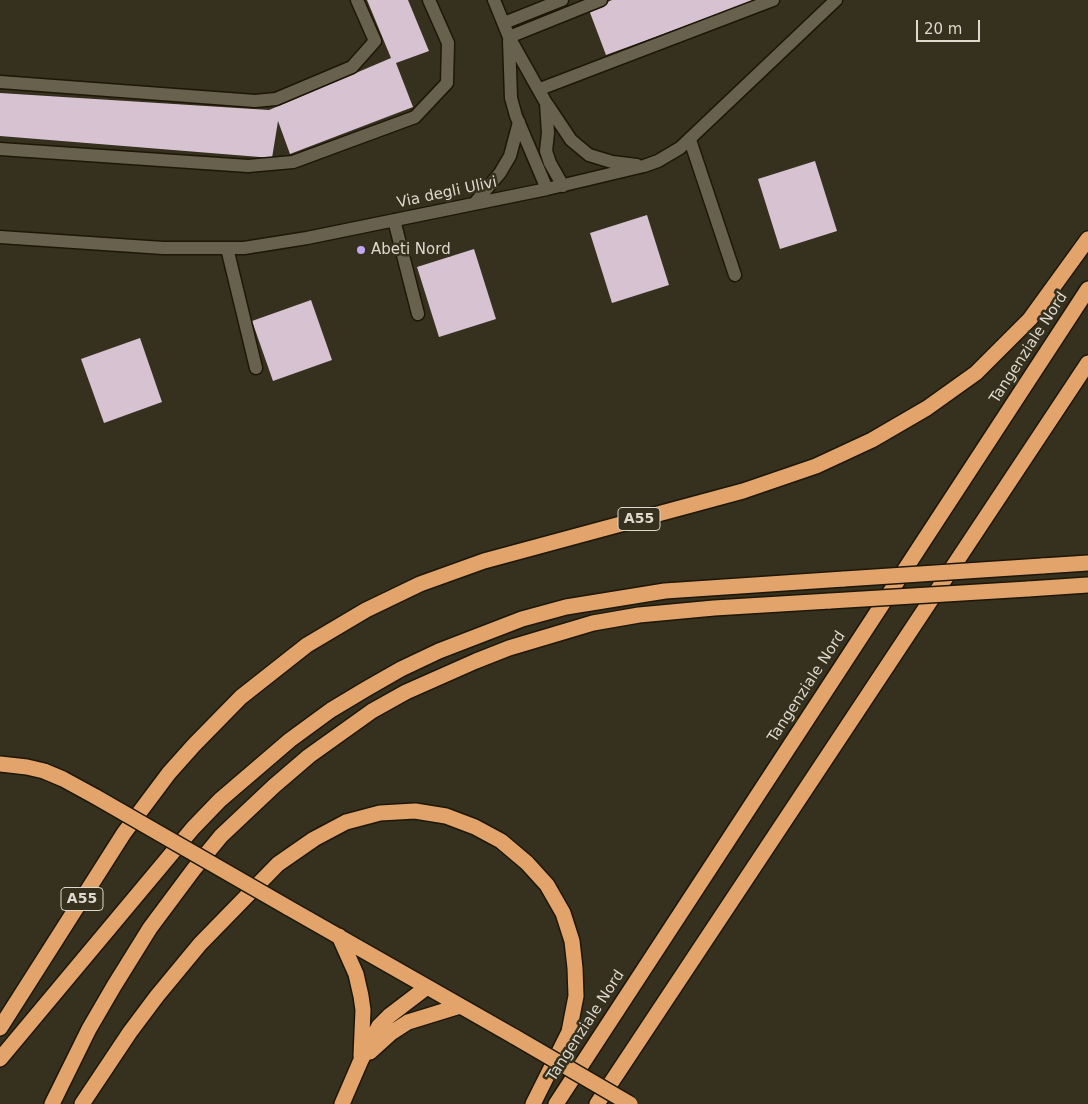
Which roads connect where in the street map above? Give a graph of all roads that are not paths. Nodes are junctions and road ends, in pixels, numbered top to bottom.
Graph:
1 (357, 0) edge
2 (429, 0) edge
3 (494, 0) edge
4 (562, 0) edge
5 (602, 0) edge
6 (773, 0) edge
7 (836, 0) edge
8 (504, 23) junction
9 (509, 38) junction
10 (0, 82) edge
11 (540, 89) junction
12 (546, 103) junction
13 (518, 122) junction
14 (690, 140) junction
15 (0, 149) edge
16 (644, 166) junction
17 (563, 186) junction
18 (547, 189) junction
19 (474, 204) junction
20 (394, 220) junction
21 (0, 237) edge
22 (1088, 239) edge
23 (227, 248) junction
24 (735, 275) dead end
25 (1088, 289) edge
26 (418, 314) dead end
27 (1088, 363) edge
28 (256, 368) dead end
29 (1088, 377) edge
30 (1032, 448) junction
31 (1088, 563) edge
32 (1088, 585) edge
33 (0, 764) edge
34 (340, 936) junction
35 (427, 987) junction
36 (460, 1006) junction
37 (0, 1028) edge
38 (0, 1059) edge
39 (361, 1060) junction
40 (52, 1104) edge
41 (82, 1104) edge
42 (342, 1104) edge
43 (533, 1104) edge
44 (556, 1104) edge
45 (597, 1104) edge
46 (630, 1104) edge

1 - 10 street
2 - 15 street
3 - 8 street
4 - 8 street
5 - 9 street
6 - 11 street
7 - 14 street, Via degli Ulivi
8 - 9 street
9 - 11 street
9 - 13 street
11 - 12 street
12 - 16 street
12 - 17 street
13 - 18 street
13 - 19 street
14 - 16 street, Via degli Ulivi
14 - 24 street
16 - 17 street, Via degli Ulivi
17 - 18 street, Via degli Ulivi
18 - 19 street, Via degli Ulivi
19 - 20 street, Via degli Ulivi
20 - 23 street, Via degli Ulivi
20 - 26 street
21 - 23 street, Via degli Ulivi
22 - 37 highway, A55
23 - 28 street
25 - 44 highway, Tangenziale Nord
27 - 30 highway
29 - 30 highway
30 - 45 highway
31 - 38 highway, bridge
32 - 40 highway, bridge
33 - 34 highway, bridge
34 - 35 highway
34 - 39 highway
35 - 36 highway
35 - 39 highway
36 - 39 highway
36 - 46 highway, bridge
39 - 42 highway
41 - 43 highway

